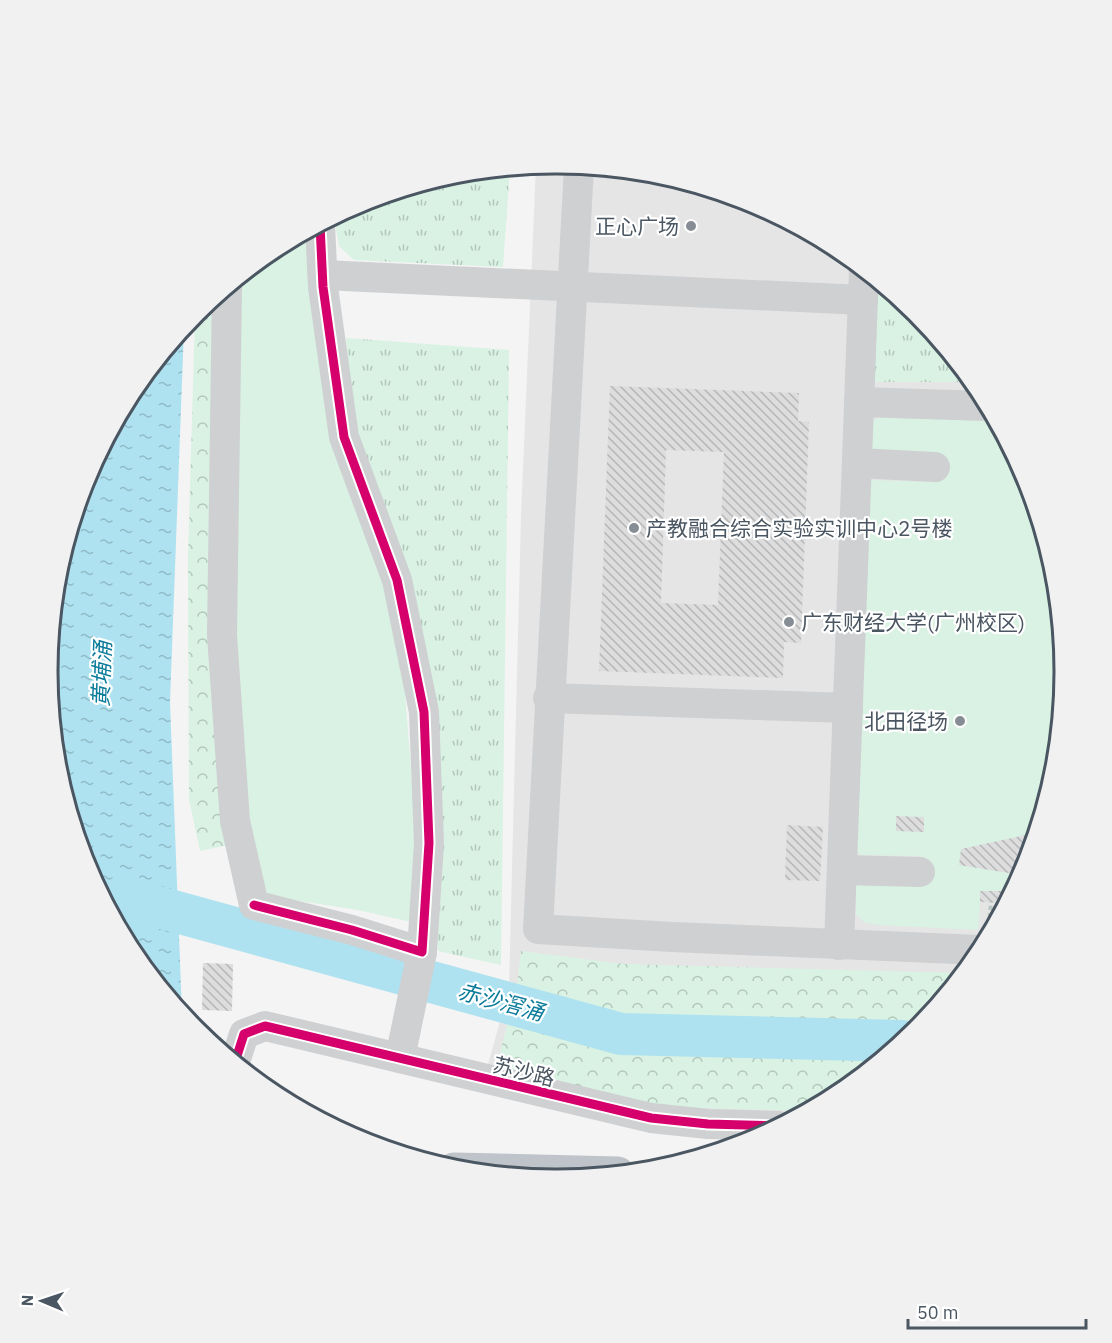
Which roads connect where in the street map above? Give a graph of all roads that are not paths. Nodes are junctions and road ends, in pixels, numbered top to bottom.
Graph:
1 (578, 175) edge
2 (321, 234) edge
3 (323, 275) junction
4 (864, 281) edge
5 (572, 286) junction
6 (227, 298) edge
7 (863, 300) junction
8 (859, 402) junction
9 (976, 406) edge
10 (857, 464) junction
11 (935, 467) dead end
12 (548, 698) junction
13 (848, 708) junction
14 (842, 870) junction
15 (921, 872) dead end
16 (974, 941) edge
17 (839, 945) junction
18 (422, 952) junction
19 (238, 1054) edge
20 (400, 1058) junction
21 (759, 1125) edge

1 - 5 street
2 - 3 street
3 - 5 street
3 - 18 street
4 - 7 street
5 - 7 street
5 - 12 street
6 - 18 street
7 - 8 street
8 - 9 street
8 - 10 street
10 - 11 street
10 - 13 street
12 - 13 street
12 - 17 street
13 - 14 street
14 - 15 street
14 - 17 street
16 - 17 street
18 - 20 street
19 - 20 street, 苏沙路
20 - 21 street, 苏沙路

